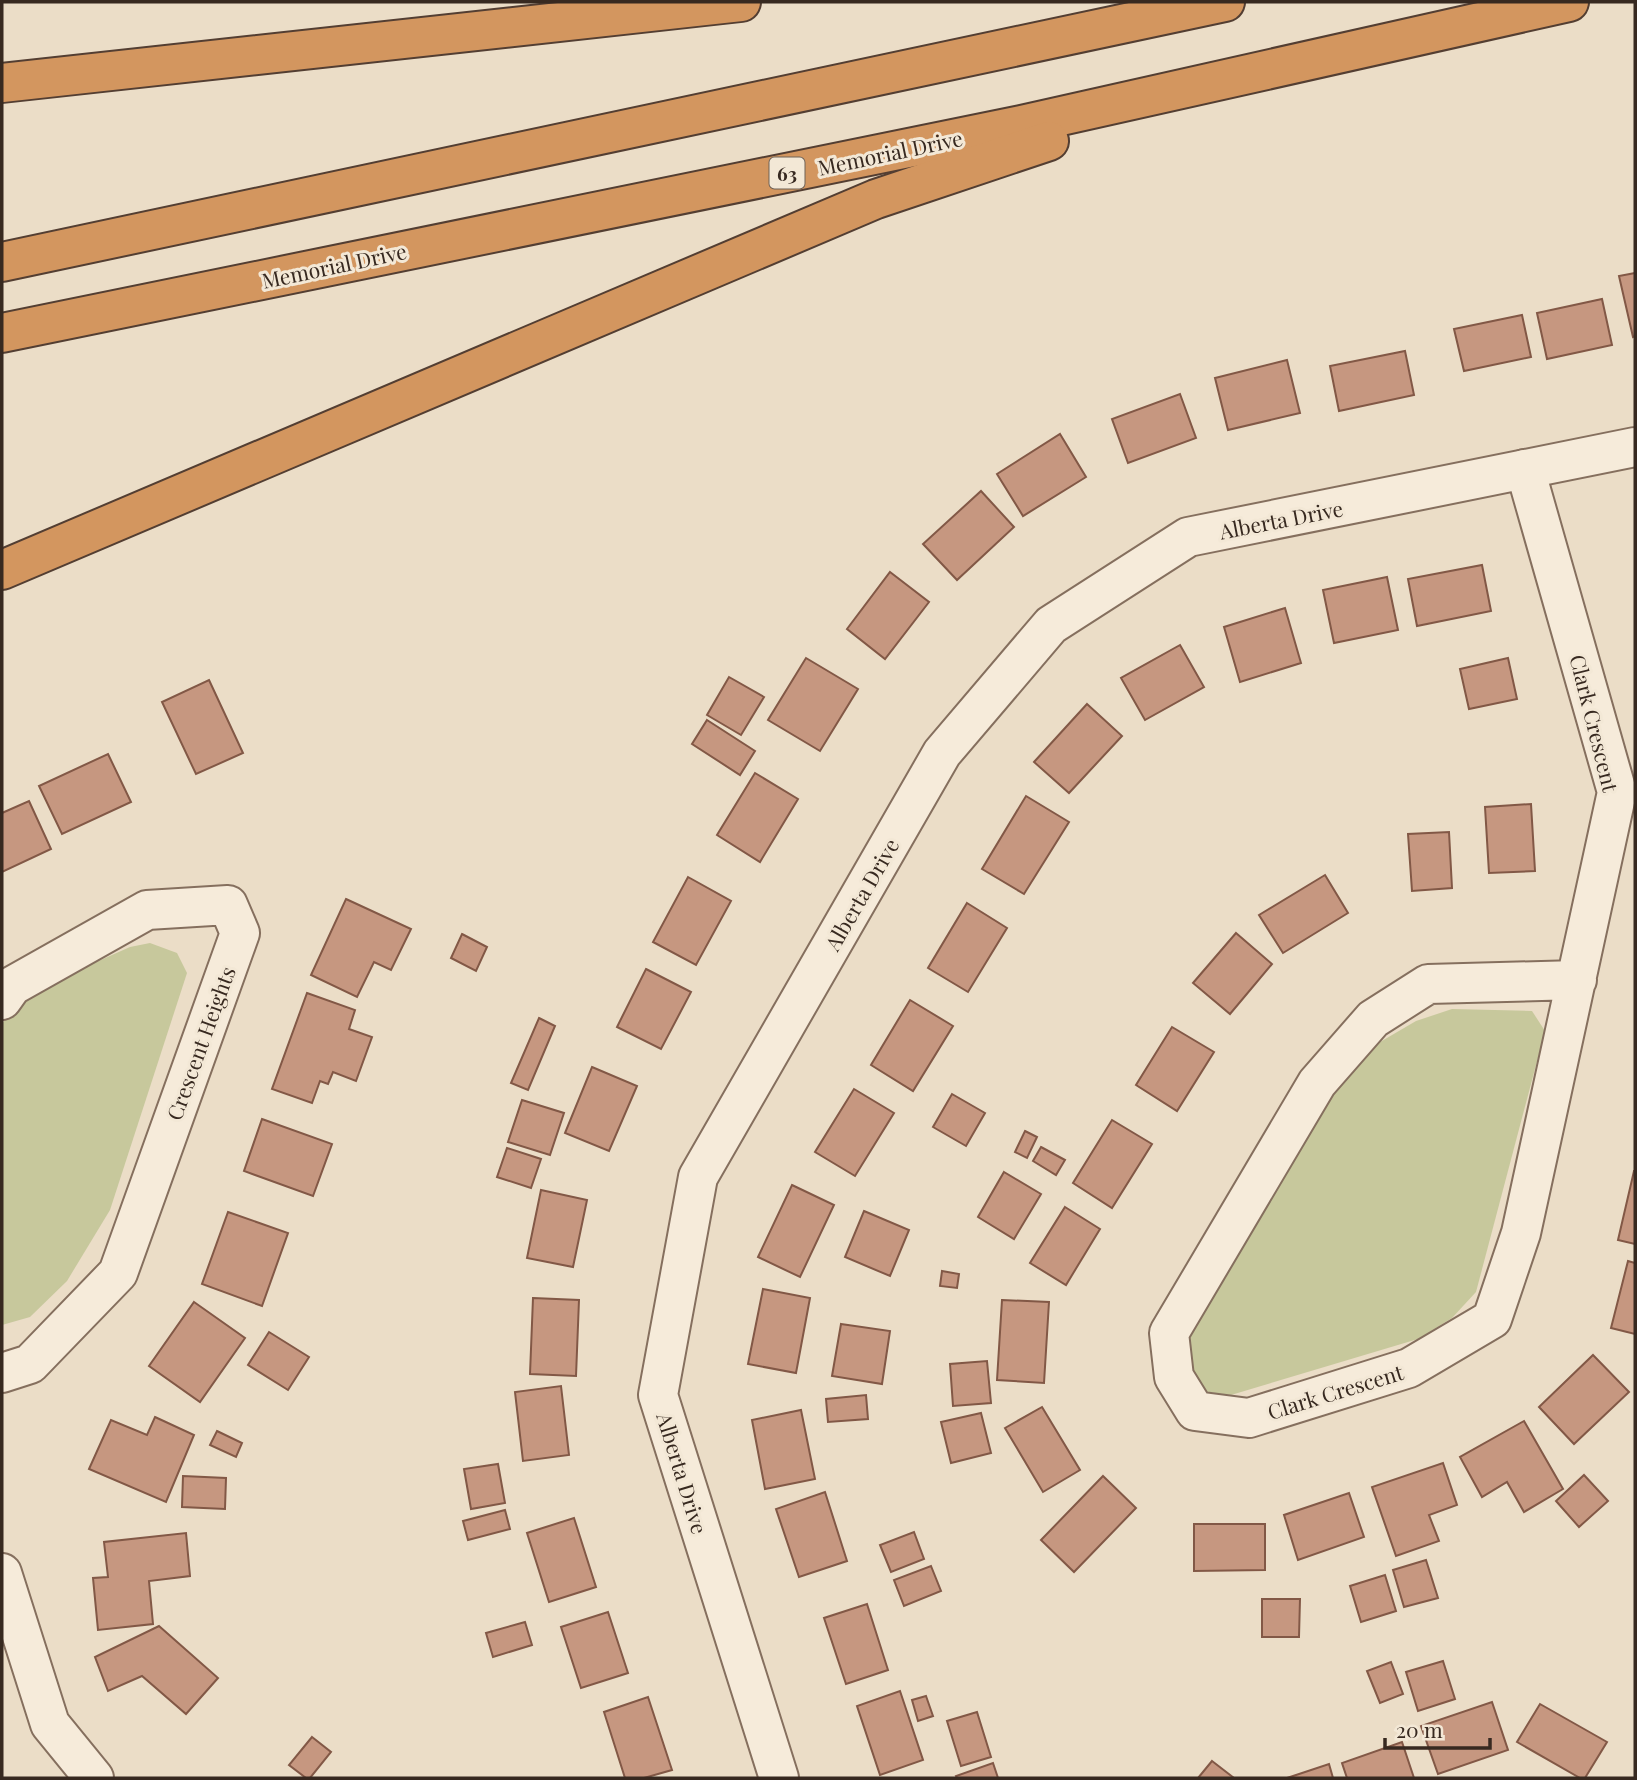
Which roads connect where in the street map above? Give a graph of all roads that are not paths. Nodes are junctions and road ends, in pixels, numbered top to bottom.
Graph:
1 (741, 2) edge
2 (1225, 2) edge
3 (1569, 2) edge
4 (1246, 74) junction
5 (2, 83) edge
6 (2, 262) edge
7 (2, 333) edge
8 (1635, 447) edge
9 (1525, 469) junction
10 (2, 570) edge
11 (1577, 980) junction
12 (2, 1000) edge
13 (2, 1373) edge
14 (2, 1573) edge
15 (94, 1778) edge
16 (779, 1778) edge

1 - 5 highway
2 - 6 highway
3 - 4 highway, Memorial Drive / 63
4 - 7 highway, Memorial Drive / 63
4 - 10 highway
8 - 9 street, Alberta Drive
9 - 11 street, Clark Crescent
9 - 16 street, Alberta Drive
11 - 11 street, Clark Crescent
12 - 13 street, Crescent Heights
14 - 15 street

